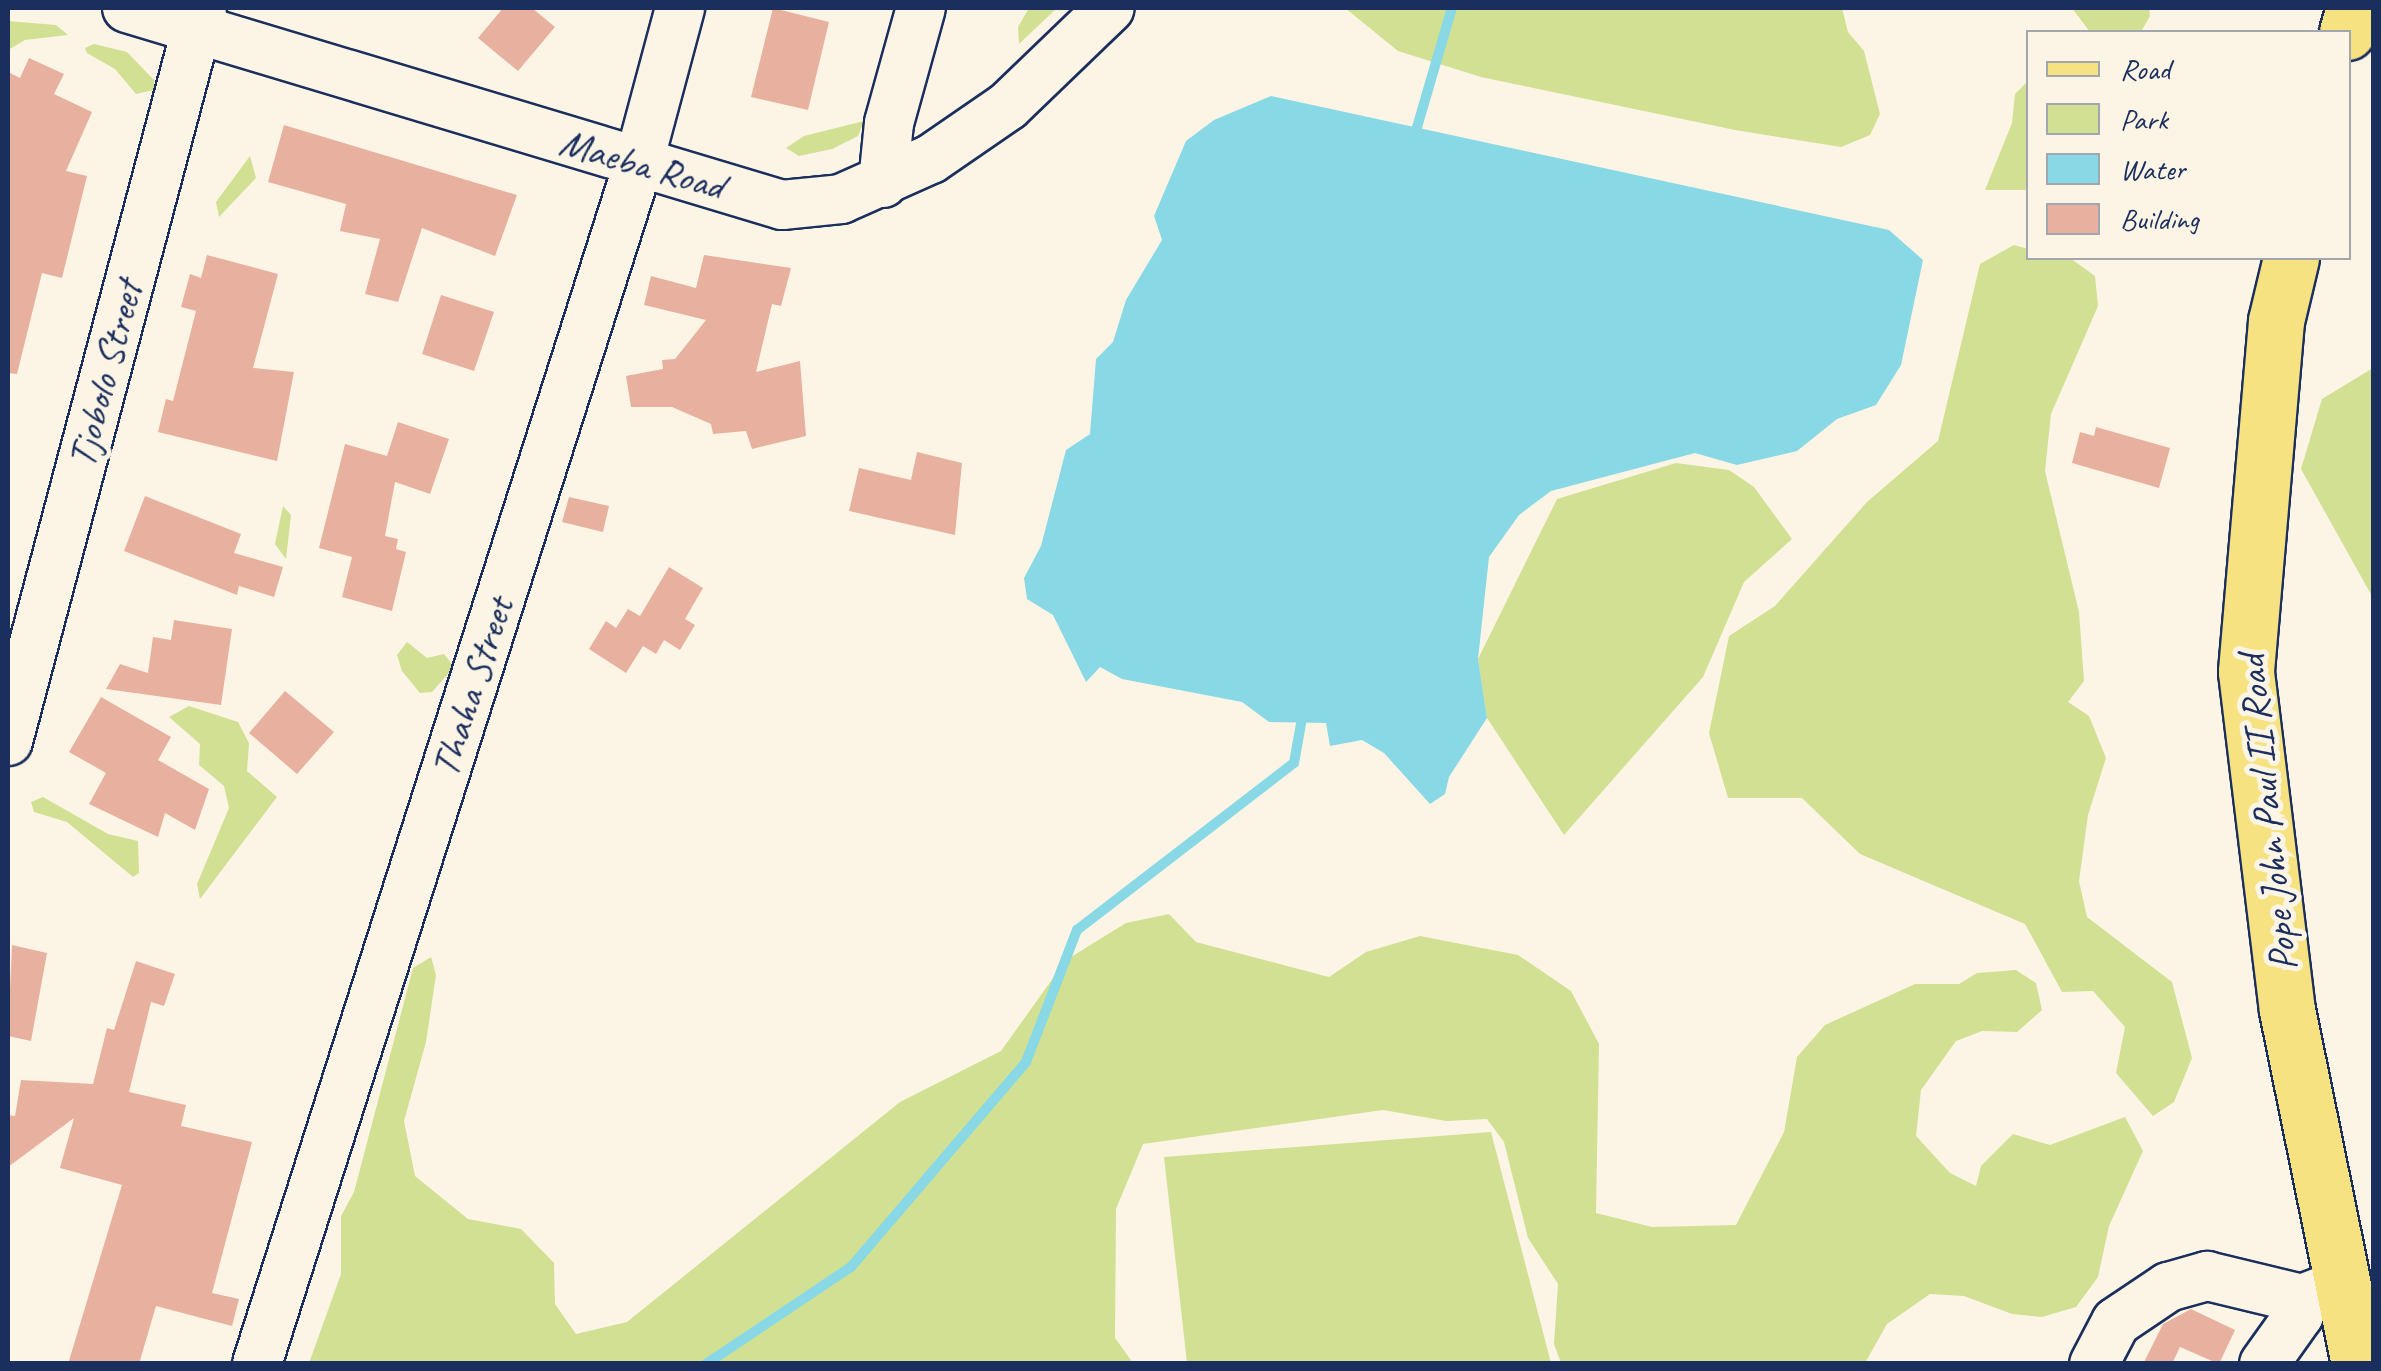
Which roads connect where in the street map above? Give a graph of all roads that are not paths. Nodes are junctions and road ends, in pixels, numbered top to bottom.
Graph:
1 (127, 8) edge
2 (680, 8) edge
3 (921, 8) edge
4 (1110, 8) edge
5 (199, 17) edge
6 (638, 165) junction
7 (883, 183) junction
8 (2291, 260) edge
9 (8, 740) edge
10 (2322, 1291) junction
11 (257, 1364) edge
12 (2094, 1364) edge
13 (2264, 1364) edge
14 (2359, 1364) edge

1 - 5 street, Maeba Road
2 - 6 street, Thaha Street
3 - 7 street
4 - 7 street, Maeba Road
5 - 6 street, Maeba Road
5 - 9 street, Tjobolo Street
6 - 7 street, Maeba Road
6 - 11 street, Thaha Street
8 - 10 main road, Pope John Paul II Road
10 - 12 street
10 - 13 street
10 - 14 main road, Pope John Paul II Road

